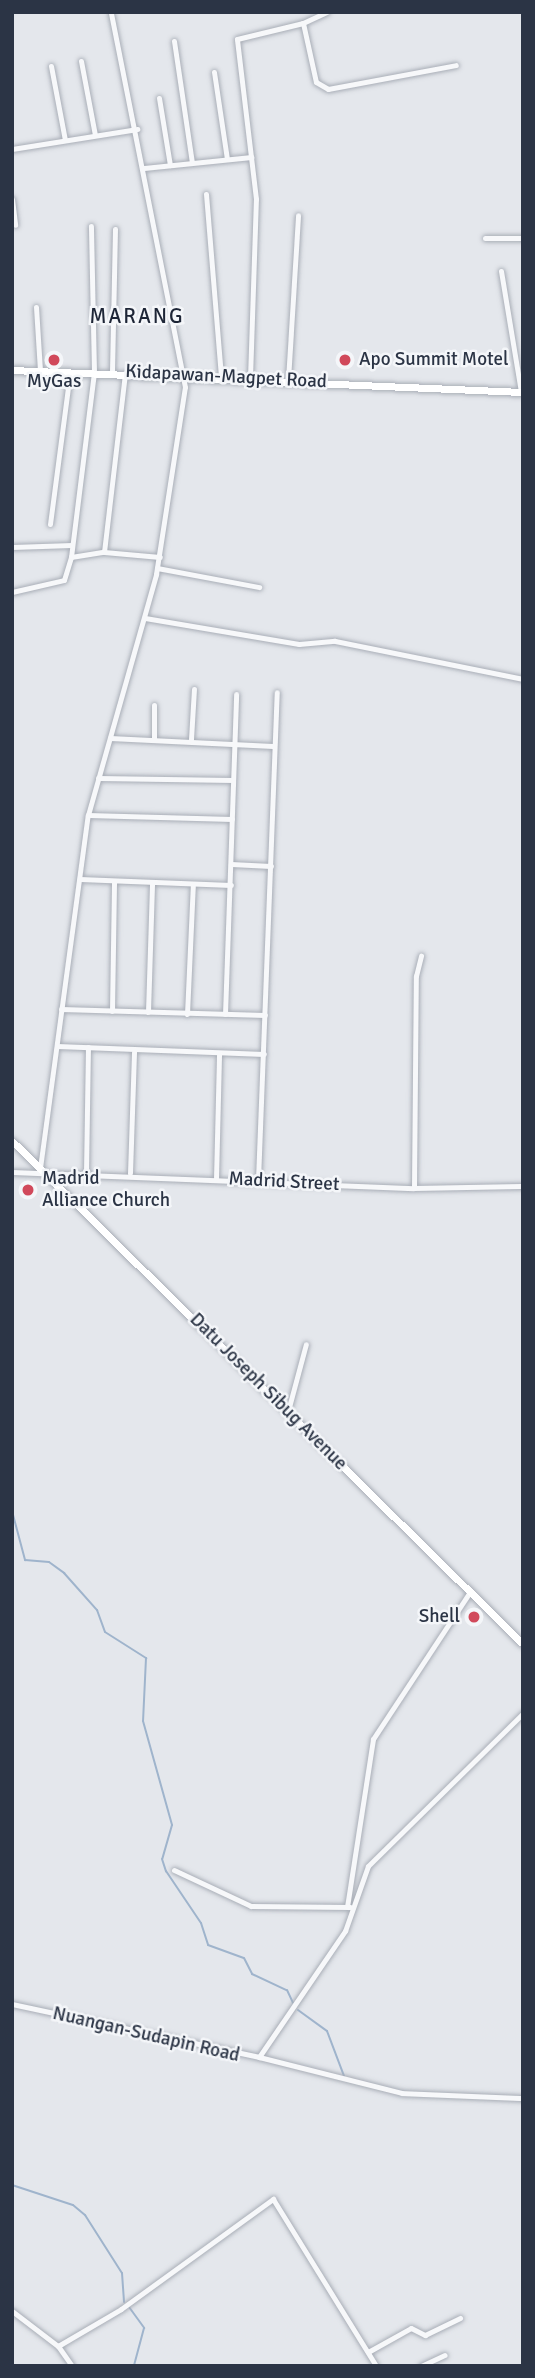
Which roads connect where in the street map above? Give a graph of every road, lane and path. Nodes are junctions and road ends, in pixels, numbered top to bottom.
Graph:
1 (111, 12) edge
2 (327, 12) edge
3 (303, 23) junction
4 (174, 41) dead end
5 (81, 61) dead end
6 (51, 65) dead end
7 (456, 65) dead end
8 (214, 72) dead end
9 (159, 98) dead end
10 (137, 129) junction
11 (95, 135) junction
12 (65, 140) junction
13 (12, 149) edge
14 (251, 157) junction
15 (227, 159) junction
16 (192, 163) junction
17 (170, 165) junction
18 (144, 169) junction
19 (206, 194) dead end
20 (12, 199) edge
21 (298, 215) dead end
22 (16, 225) dead end
23 (91, 226) dead end
24 (115, 229) dead end
25 (485, 238) dead end
26 (523, 238) edge
27 (501, 271) dead end
28 (36, 307) dead end
29 (12, 370) edge
30 (40, 371) junction
31 (94, 372) junction
32 (112, 372) junction
33 (70, 373) junction
34 (125, 373) junction
35 (185, 375) junction
36 (221, 377) junction
37 (250, 378) junction
38 (288, 380) junction
39 (522, 392) edge
40 (50, 524) dead end
41 (72, 545) junction
42 (12, 547) edge
43 (104, 552) junction
44 (160, 557) junction
45 (71, 558) junction
46 (158, 568) junction
47 (259, 587) dead end
48 (12, 592) edge
49 (145, 618) junction
50 (523, 679) edge
51 (194, 689) dead end
52 (277, 692) dead end
53 (236, 694) dead end
54 (154, 705) dead end
55 (110, 738) junction
56 (154, 738) junction
57 (191, 740) junction
58 (234, 743) junction
59 (273, 746) junction
60 (99, 778) junction
61 (233, 780) junction
62 (88, 815) junction
63 (232, 819) junction
64 (231, 864) junction
65 (271, 866) junction
66 (80, 879) junction
67 (114, 881) junction
68 (152, 882) junction
69 (193, 884) junction
70 (231, 885) junction
71 (421, 956) dead end
72 (61, 1009) junction
73 (112, 1011) junction
74 (148, 1012) junction
75 (187, 1014) junction
76 (225, 1014) junction
77 (265, 1016) junction
78 (57, 1046) junction
79 (88, 1047) junction
80 (134, 1052) junction
81 (219, 1053) junction
82 (264, 1054) junction
83 (12, 1141) edge
84 (43, 1171) junction
85 (12, 1172) edge
86 (86, 1173) junction
87 (130, 1173) junction
88 (216, 1179) junction
89 (258, 1180) junction
90 (523, 1186) edge
91 (414, 1188) junction
92 (306, 1344) dead end
93 (288, 1411) junction
94 (470, 1592) junction
95 (523, 1644) edge
96 (523, 1713) edge
97 (174, 1870) dead end
98 (350, 1907) junction
99 (12, 2004) edge
100 (259, 2057) junction
101 (523, 2098) edge
102 (12, 2311) edge
103 (460, 2318) dead end
104 (58, 2346) junction
105 (368, 2352) junction
106 (445, 2355) dead end
107 (72, 2366) edge
108 (376, 2366) edge
109 (421, 2366) edge

1 - 10 street
2 - 3 street
3 - 7 street
3 - 14 street
4 - 16 street
5 - 11 street
6 - 12 street
8 - 15 street
9 - 17 street
10 - 11 street
10 - 18 street
11 - 12 street
12 - 13 street
14 - 15 street
14 - 37 street
15 - 16 street
16 - 17 street
17 - 18 street
18 - 35 street
19 - 36 street
20 - 22 street
21 - 38 street
23 - 31 street
24 - 32 street
25 - 26 street
27 - 39 street
28 - 30 street
29 - 30 main road, Kidapawan-Magpet Road
30 - 33 main road, Kidapawan-Magpet Road
31 - 32 main road, Kidapawan-Magpet Road
31 - 33 main road, Kidapawan-Magpet Road
31 - 41 street
32 - 34 main road, Kidapawan-Magpet Road
33 - 40 street
34 - 35 main road, Kidapawan-Magpet Road
34 - 43 street
35 - 36 main road, Kidapawan-Magpet Road
35 - 44 street
36 - 37 main road, Kidapawan-Magpet Road
37 - 38 main road, Kidapawan-Magpet Road
38 - 39 main road, Kidapawan-Magpet Road
41 - 42 street
41 - 45 street
43 - 44 street
43 - 45 street
44 - 46 street
45 - 48 street
46 - 47 street
46 - 49 street
49 - 50 street
49 - 55 street
51 - 57 street
52 - 59 street
53 - 58 street
54 - 56 street
55 - 56 street
55 - 60 street
56 - 57 street
57 - 58 street
58 - 59 street
58 - 61 street
59 - 65 street
60 - 61 street
60 - 62 street
61 - 63 street
62 - 63 street
62 - 66 street
63 - 64 street
64 - 65 street
64 - 70 street
65 - 77 street
66 - 67 street
66 - 72 street
67 - 68 street
67 - 73 street
68 - 69 street
68 - 74 street
69 - 70 street
69 - 75 street
70 - 76 street
71 - 91 street
72 - 73 street
72 - 78 street
73 - 74 street
74 - 75 street
75 - 76 street
76 - 77 street
77 - 82 street
78 - 79 street
78 - 84 street
79 - 80 street
79 - 86 street
80 - 81 street
80 - 87 street
81 - 82 street
81 - 88 street
82 - 89 street
83 - 84 main road, Datu Joseph Sibug Avenue
84 - 85 street, Madrid Street
84 - 86 street, Madrid Street
84 - 93 main road, Datu Joseph Sibug Avenue
86 - 87 street, Madrid Street
87 - 88 street, Madrid Street
88 - 89 street, Madrid Street
89 - 91 street, Madrid Street
90 - 91 street, Madrid Street
92 - 93 street
93 - 94 main road, Datu Joseph Sibug Avenue
94 - 95 main road, Datu Joseph Sibug Avenue
94 - 98 street
96 - 98 street, Nuangan-Sudapin Road
97 - 98 street
98 - 100 street, Nuangan-Sudapin Road
99 - 100 street, Nuangan-Sudapin Road
100 - 101 street
102 - 104 street
103 - 105 street
104 - 105 street
104 - 107 street
105 - 108 street
106 - 109 street

